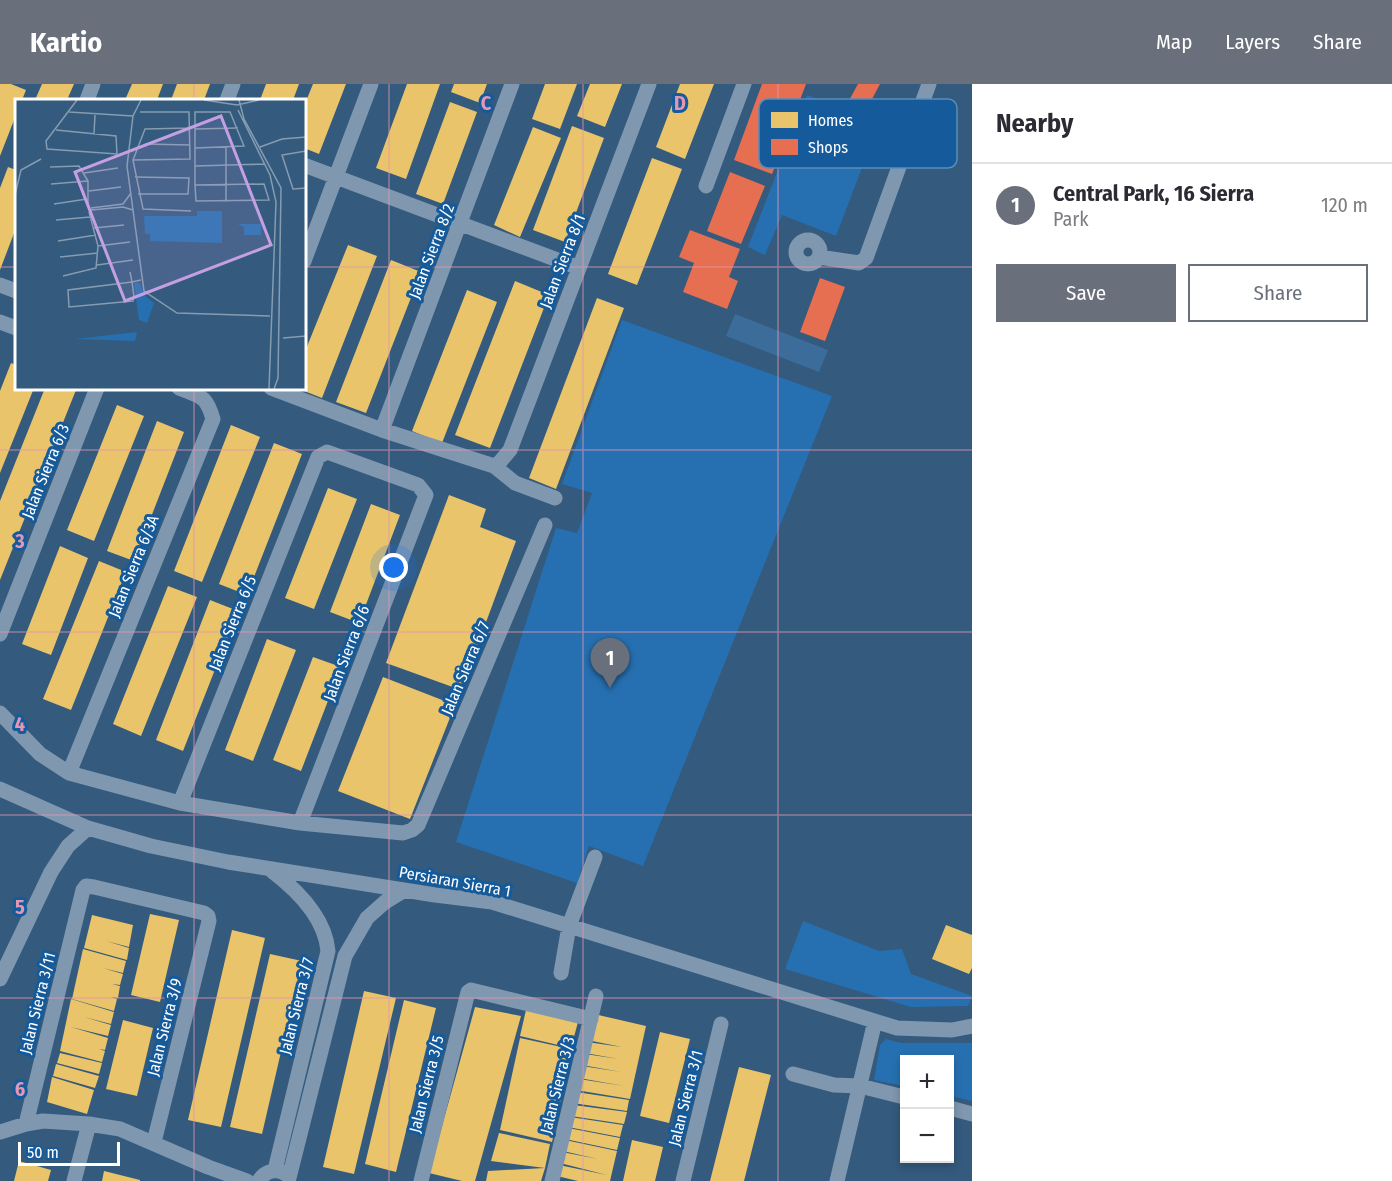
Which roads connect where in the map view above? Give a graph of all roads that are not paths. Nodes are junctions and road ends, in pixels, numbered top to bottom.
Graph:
1 (93, 84) edge
2 (233, 84) edge
3 (371, 84) edge
4 (512, 84) edge
5 (649, 84) edge
6 (744, 84) edge
7 (929, 84) edge
8 (87, 99) edge
9 (227, 99) edge
10 (924, 99) edge
11 (306, 166) edge
12 (899, 168) edge
13 (336, 177) junction
14 (706, 186) dead end
15 (460, 224) junction
16 (306, 256) edge
17 (819, 257) dead end
18 (579, 268) junction
19 (0, 285) edge
20 (15, 291) edge
21 (0, 322) edge
22 (15, 328) edge
23 (96, 390) edge
24 (184, 390) edge
25 (276, 390) edge
26 (382, 430) junction
27 (318, 457) joint
28 (494, 466) junction
29 (555, 498) dead end
30 (544, 525) dead end
31 (0, 634) edge
32 (0, 713) edge
33 (69, 773) junction
34 (0, 789) edge
35 (180, 803) junction
36 (300, 823) junction
37 (88, 828) junction
38 (595, 857) dead end
39 (270, 869) junction
40 (315, 876) junction
41 (375, 886) junction
42 (404, 891) junction
43 (310, 909) junction
44 (367, 918) junction
45 (208, 921) joint
46 (569, 926) junction
47 (328, 951) junction
48 (345, 956) junction
49 (561, 973) dead end
50 (0, 979) edge
51 (596, 996) dead end
52 (591, 1019) junction
53 (311, 1021) junction
54 (875, 1021) junction
55 (328, 1024) junction
56 (721, 1024) dead end
57 (972, 1026) edge
58 (793, 1074) dead end
59 (860, 1086) junction
60 (900, 1096) edge
61 (292, 1098) junction
62 (308, 1102) junction
63 (954, 1109) edge
64 (972, 1114) edge
65 (26, 1124) junction
66 (89, 1124) junction
67 (0, 1132) edge
68 (154, 1142) junction
69 (275, 1170) junction
70 (206, 1174) edge
71 (290, 1179) edge
72 (74, 1181) edge
73 (247, 1181) edge
74 (259, 1181) edge
75 (421, 1181) edge
76 (552, 1181) edge
77 (683, 1181) edge
78 (837, 1181) edge

1 - 8 street
2 - 9 street
3 - 13 street
4 - 15 street, Jalan Sierra 8/2
5 - 18 street, Jalan Sierra 8/1
6 - 14 street
7 - 10 street
11 - 13 street
12 - 17 street
13 - 15 street
13 - 16 street
15 - 18 street
15 - 26 street, Jalan Sierra 8/2
18 - 28 street, Jalan Sierra 8/1
19 - 20 street
21 - 22 street
23 - 31 street, Jalan Sierra 6/3
24 - 33 street, Jalan Sierra 6/3A
25 - 26 street
26 - 28 street
27 - 35 street, Jalan Sierra 6/5
27 - 36 street, Jalan Sierra 6/6
28 - 29 street
30 - 36 street, Jalan Sierra 6/7
32 - 33 street
33 - 35 street
34 - 37 street, Persiaran Sierra 1
35 - 36 street
37 - 39 street, Persiaran Sierra 1
37 - 50 street
38 - 46 street
39 - 40 street, Persiaran Sierra 1
39 - 43 street, Jalan Sierra 3/7
40 - 41 street, Persiaran Sierra 1
40 - 43 street
41 - 42 street, Persiaran Sierra 1
41 - 44 street
42 - 44 street
42 - 46 street, Persiaran Sierra 1
43 - 47 street, Jalan Sierra 3/7
44 - 48 street
45 - 65 street, Jalan Sierra 3/11
45 - 68 street, Jalan Sierra 3/9
46 - 49 street
46 - 54 street, Persiaran Sierra 1
47 - 48 street
47 - 53 street, Jalan Sierra 3/7
48 - 55 street
51 - 52 street, Jalan Sierra 3/3
52 - 75 street, Jalan Sierra 3/5
52 - 76 street, Jalan Sierra 3/3
53 - 55 street
53 - 61 street, Jalan Sierra 3/7
54 - 57 street, Persiaran Sierra 1
54 - 59 street
55 - 62 street
56 - 77 street, Jalan Sierra 3/1
58 - 59 street
59 - 60 street
59 - 78 street
61 - 62 street
61 - 69 street, Jalan Sierra 3/7
62 - 71 street
63 - 64 street
65 - 66 street
65 - 67 street
66 - 68 street
66 - 72 street
68 - 70 street
69 - 71 street
69 - 74 street
70 - 73 street

